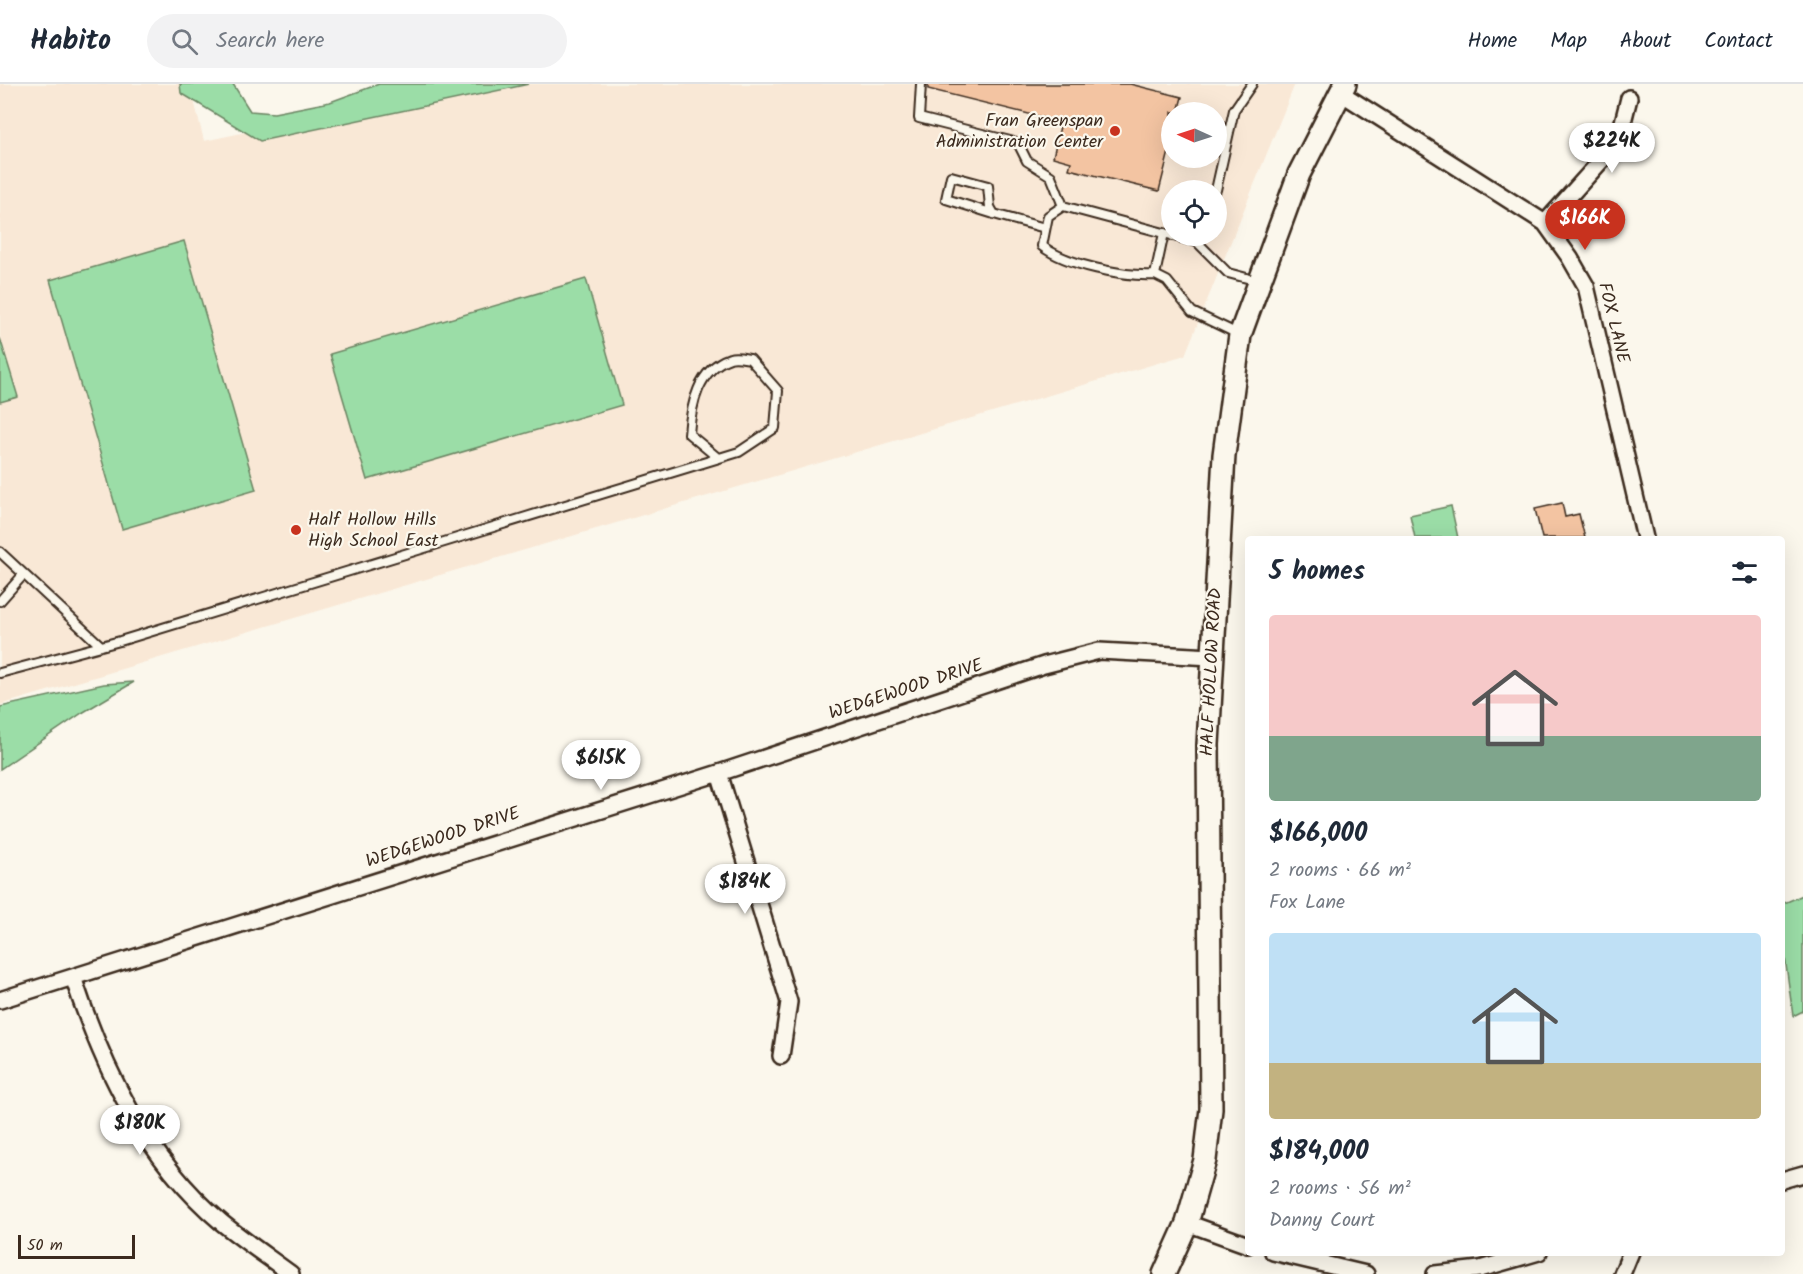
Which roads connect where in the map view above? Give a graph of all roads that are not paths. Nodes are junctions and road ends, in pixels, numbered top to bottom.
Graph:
1 (921, 84) edge
2 (1252, 84) edge
3 (1340, 87) edge
4 (1629, 98) dead end
5 (1218, 180) edge
6 (1063, 206) junction
7 (994, 214) junction
8 (1545, 223) junction
9 (1045, 228) junction
10 (1161, 233) edge
11 (1166, 246) edge
12 (1205, 246) edge
13 (1155, 275) junction
14 (1260, 281) junction
15 (1240, 335) junction
16 (718, 458) junction
17 (1645, 536) edge
18 (0, 552) edge
19 (24, 574) junction
20 (0, 601) edge
21 (101, 646) junction
22 (1212, 657) junction
23 (0, 673) edge
24 (719, 773) junction
25 (73, 977) junction
26 (0, 1000) edge
27 (782, 1056) dead end
28 (1802, 1178) edge
29 (1785, 1180) edge
30 (1187, 1223) junction
31 (1245, 1244) edge
32 (1290, 1256) edge
33 (1525, 1256) edge
34 (1629, 1256) edge
35 (291, 1274) edge
36 (1164, 1274) edge
37 (1366, 1274) edge
38 (1435, 1274) edge
39 (1622, 1274) edge

1 - 6 lane
2 - 5 lane
3 - 8 street, FOX LANE
3 - 14 street, HALF HOLLOW ROAD
4 - 8 street
6 - 9 lane
6 - 10 lane
7 - 7 lane
7 - 9 lane
8 - 17 street, FOX LANE
9 - 13 lane
11 - 13 lane
12 - 14 lane
13 - 15 lane
14 - 15 street, HALF HOLLOW ROAD
15 - 22 street, HALF HOLLOW ROAD
16 - 16 lane
16 - 21 lane
18 - 19 lane
19 - 20 lane
19 - 21 lane
21 - 23 lane
22 - 24 street, WEDGEWOOD DRIVE
22 - 30 street, HALF HOLLOW ROAD
24 - 25 street, WEDGEWOOD DRIVE
24 - 27 street
25 - 26 street, WEDGEWOOD DRIVE
25 - 35 street
28 - 29 street
30 - 31 street
30 - 36 street, HALF HOLLOW ROAD
32 - 37 street
33 - 38 street
34 - 39 street

